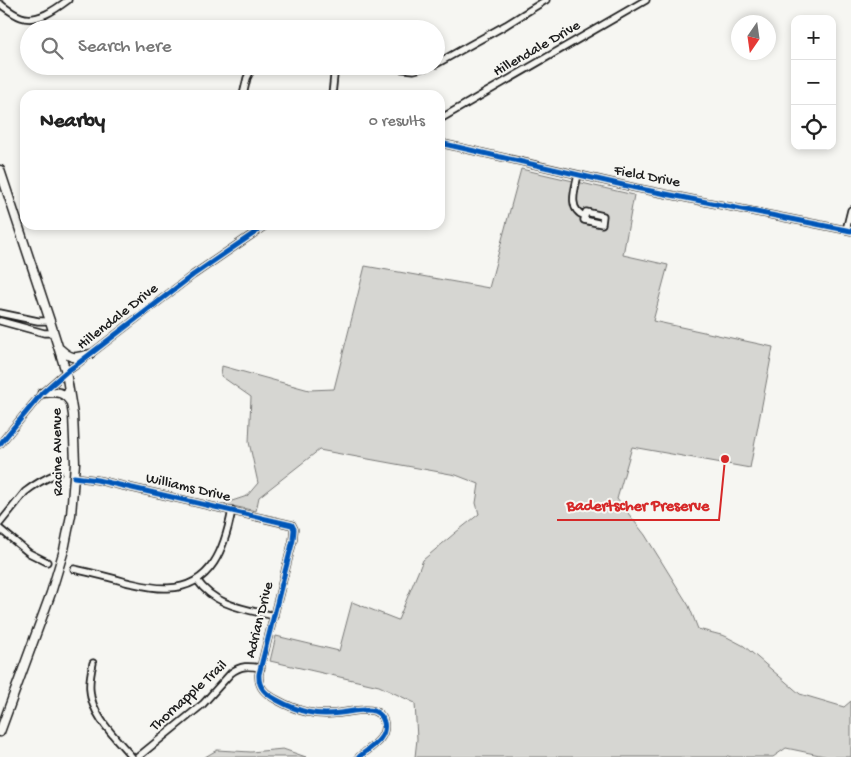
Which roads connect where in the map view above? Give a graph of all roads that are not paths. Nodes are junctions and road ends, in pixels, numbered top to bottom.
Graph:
1 (68, 0) edge
2 (546, 0) edge
3 (646, 0) edge
4 (0, 4) edge
5 (445, 59) edge
6 (248, 75) edge
7 (334, 75) edge
8 (244, 90) edge
9 (333, 90) edge
10 (445, 116) edge
11 (445, 144) edge
12 (0, 170) edge
13 (578, 175) junction
14 (851, 210) edge
15 (585, 216) dead end
16 (259, 230) edge
17 (848, 230) edge
18 (0, 313) edge
19 (0, 321) edge
20 (50, 321) junction
21 (54, 333) junction
22 (59, 348) junction
23 (90, 354) junction
24 (66, 372) junction
25 (42, 393) junction
26 (71, 403) junction
27 (0, 444) edge
28 (58, 473) dead end
29 (74, 476) junction
30 (232, 510) junction
31 (0, 523) edge
32 (294, 527) joint
33 (0, 529) edge
34 (47, 562) dead end
35 (74, 569) dead end
36 (197, 580) junction
37 (274, 616) junction
38 (93, 662) dead end
39 (261, 668) junction
40 (0, 732) edge
41 (132, 757) edge
42 (138, 757) edge
43 (359, 757) edge

1 - 4 street
2 - 5 street
3 - 10 street, Hillendale Drive
6 - 8 street
7 - 9 street
11 - 13 street, Field Drive
12 - 20 main road, Racine Avenue
13 - 15 street
13 - 17 street, Field Drive
14 - 17 street
16 - 23 street, Hillendale Drive
18 - 20 street
19 - 21 street
20 - 21 main road, Racine Avenue
21 - 22 main road, Racine Avenue
22 - 23 main road
22 - 24 main road, Racine Avenue
23 - 24 street, Hillendale Drive
24 - 25 street, Hillendale Drive
24 - 26 main road, Racine Avenue
25 - 26 main road
25 - 27 street, Hillendale Drive
26 - 29 main road, Racine Avenue
28 - 31 street
29 - 30 street, Williams Drive
29 - 40 main road, Racine Avenue
30 - 32 street, Williams Drive
30 - 36 street
32 - 37 street, Adrian Drive
33 - 34 street
35 - 36 street
36 - 37 street
37 - 39 street, Adrian Drive
38 - 41 street
39 - 42 street, Thornapple Trail
39 - 43 street, Adrian Drive

